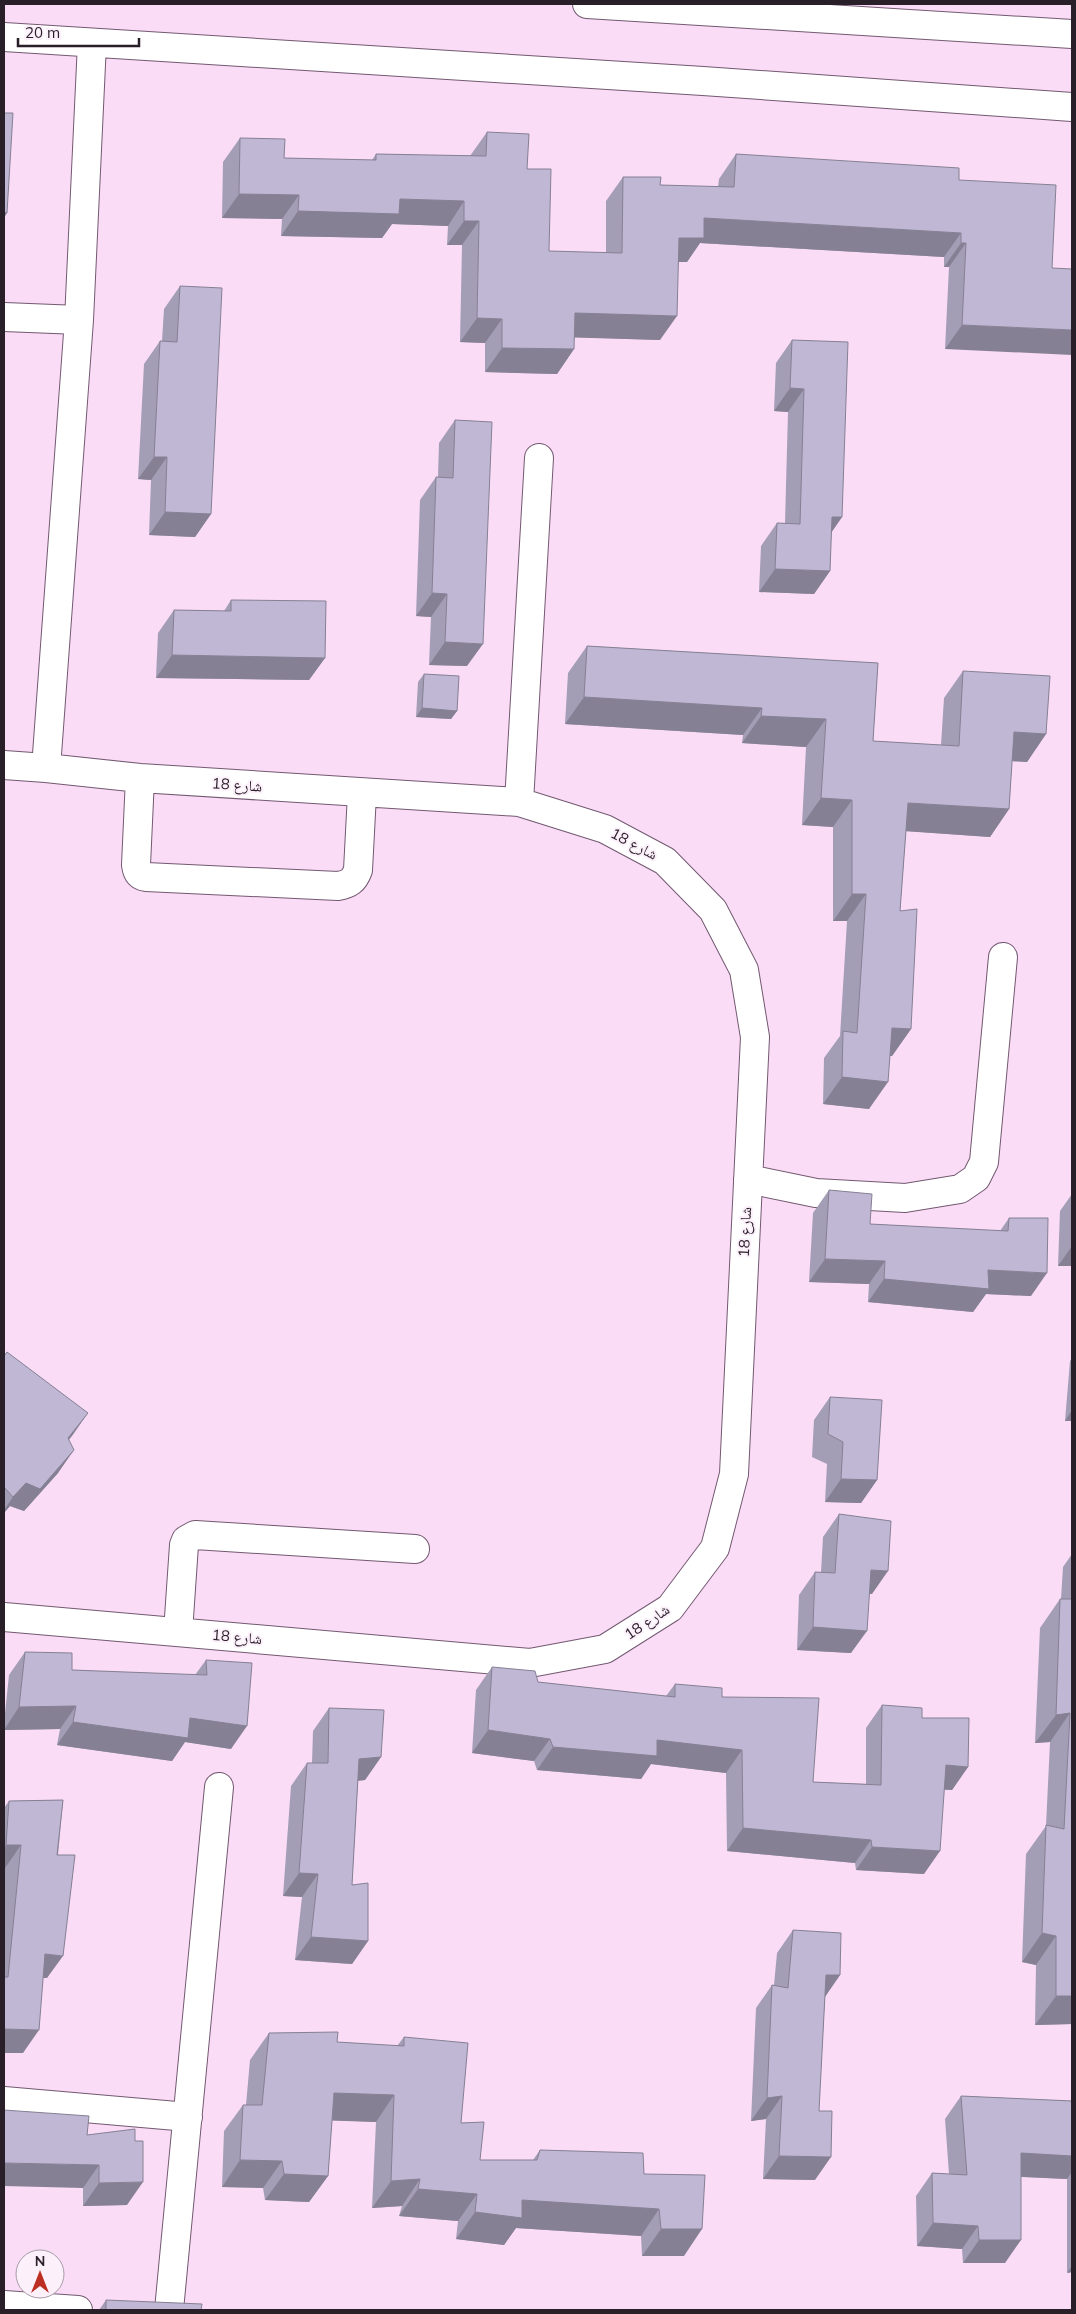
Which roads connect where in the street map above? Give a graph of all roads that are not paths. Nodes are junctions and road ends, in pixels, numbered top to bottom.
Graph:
1 (600, 4) edge
2 (1072, 34) edge
3 (4, 37) edge
4 (92, 42) junction
5 (1072, 107) edge
6 (4, 317) edge
7 (78, 320) junction
8 (539, 458) dead end
9 (4, 765) edge
10 (46, 768) junction
11 (140, 778) junction
12 (362, 794) junction
13 (519, 802) junction
14 (1004, 957) dead end
15 (748, 1179) junction
16 (415, 1549) dead end
17 (4, 1617) edge
18 (178, 1632) junction
19 (219, 1788) dead end
20 (4, 2101) edge
21 (188, 2117) junction
22 (4, 2305) edge
23 (78, 2310) edge
24 (169, 2310) edge

1 - 2 street
3 - 4 street
4 - 5 street
4 - 7 street
6 - 7 street
7 - 10 street
8 - 13 street
9 - 10 street, شارع 18
10 - 11 street, شارع 18
11 - 12 street, شارع 18
11 - 12 street
12 - 13 street, شارع 18
13 - 15 street, شارع 18
14 - 15 street
15 - 18 street, شارع 18
16 - 18 street
17 - 18 street, شارع 18
19 - 21 street
20 - 21 street
21 - 24 street
22 - 23 street

